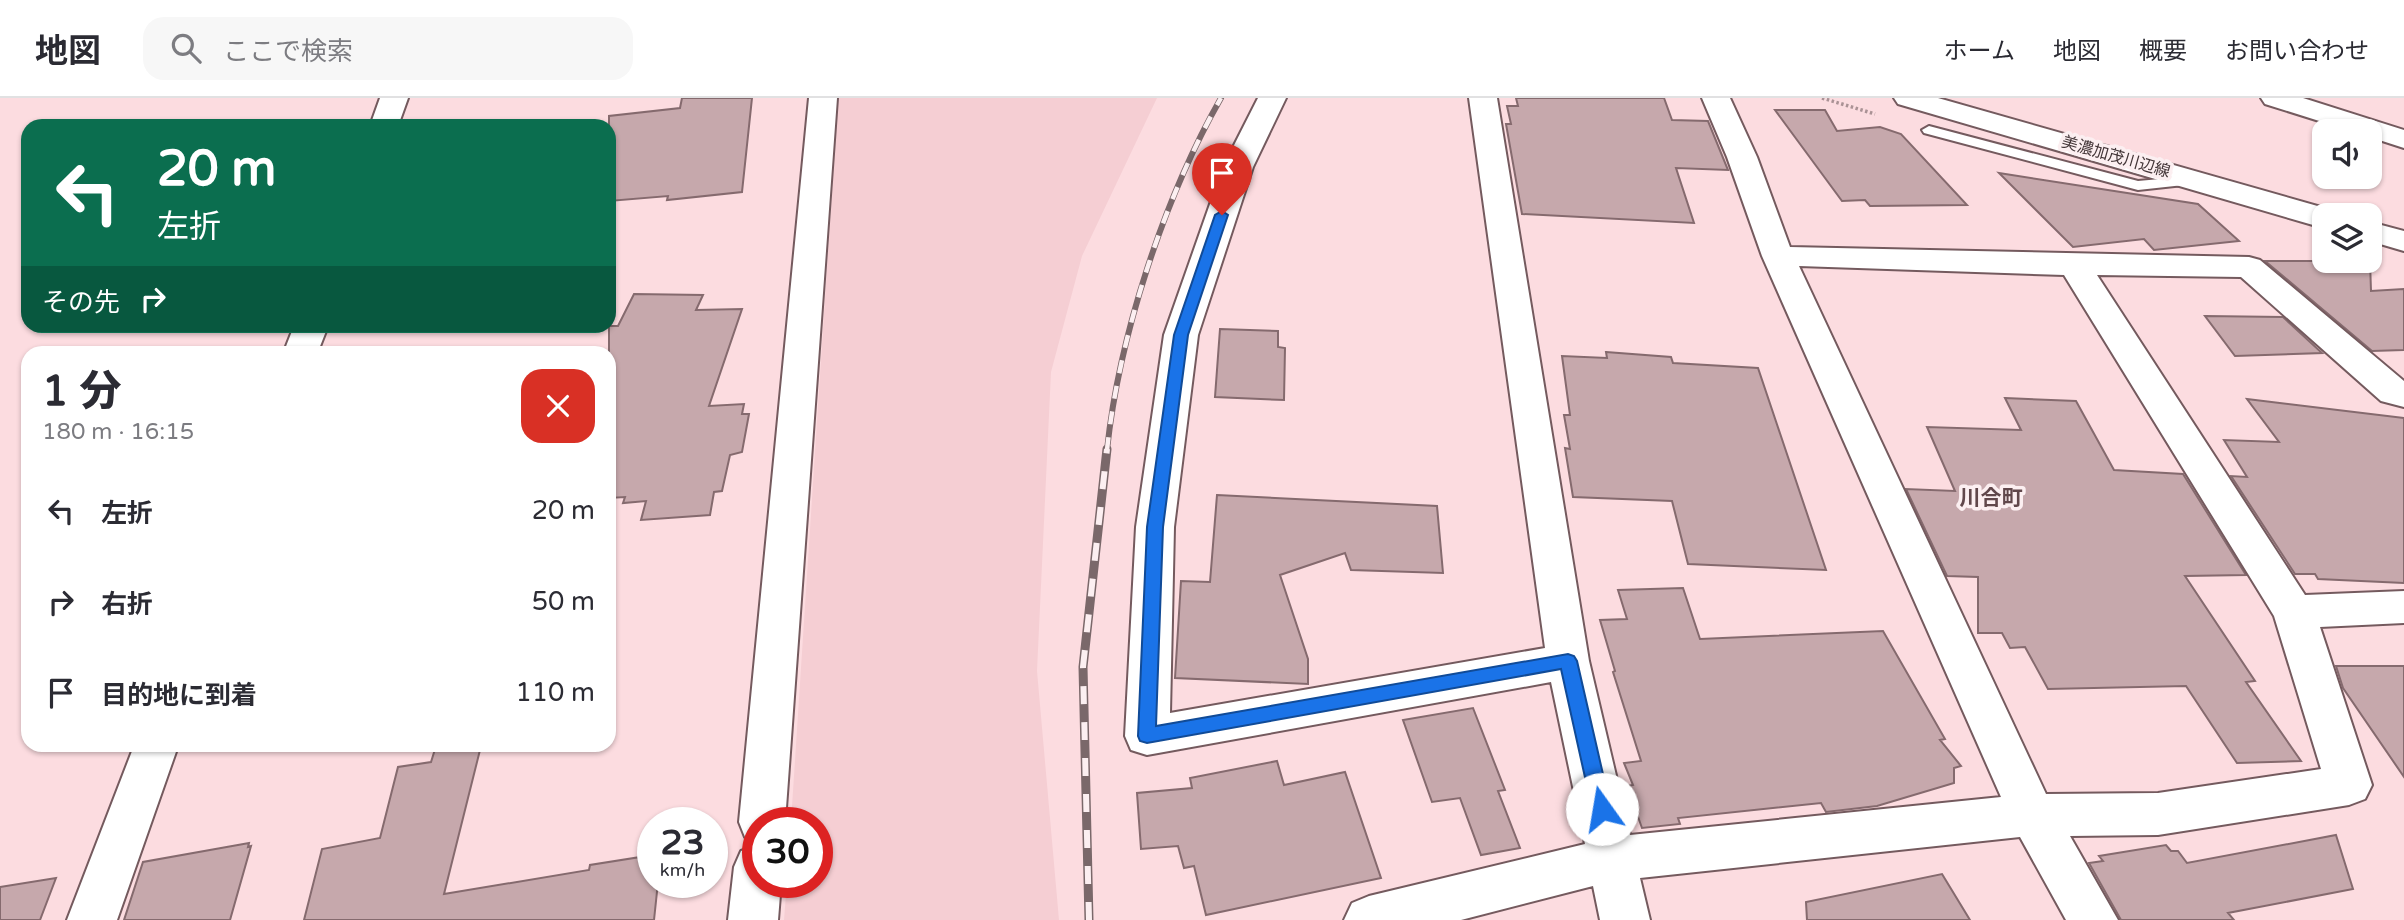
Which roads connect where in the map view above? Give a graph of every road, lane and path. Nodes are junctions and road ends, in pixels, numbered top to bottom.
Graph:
1 (394, 98) edge
2 (823, 98) edge
3 (1272, 98) edge
4 (1483, 98) edge
5 (1716, 98) edge
6 (1908, 98) edge
7 (2275, 98) edge
8 (386, 119) edge
9 (1928, 130) dead end
10 (2404, 139) edge
11 (2196, 180) junction
12 (2312, 214) edge
13 (2382, 235) edge
14 (2404, 241) edge
15 (1778, 256) junction
16 (2074, 265) junction
17 (2404, 395) edge
18 (2404, 607) edge
19 (2294, 612) junction
20 (1568, 661) junction
21 (154, 752) edge
22 (763, 807) edge
23 (2032, 816) junction
24 (1613, 859) junction
25 (755, 898) edge
26 (92, 920) edge
27 (753, 920) edge
28 (1368, 920) edge
29 (1625, 920) edge
30 (2092, 920) edge

1 - 8 street
2 - 22 street
3 - 20 street
4 - 20 street
5 - 15 street
6 - 11 street, 美濃加茂川辺線
7 - 10 street
9 - 11 lane
11 - 12 street, 美濃加茂川辺線
13 - 14 street
15 - 16 street
15 - 23 street
16 - 17 street
16 - 19 street
18 - 19 street
19 - 23 street
20 - 24 street
21 - 26 street
23 - 24 street
23 - 30 street
24 - 28 street
24 - 29 street
25 - 27 street

